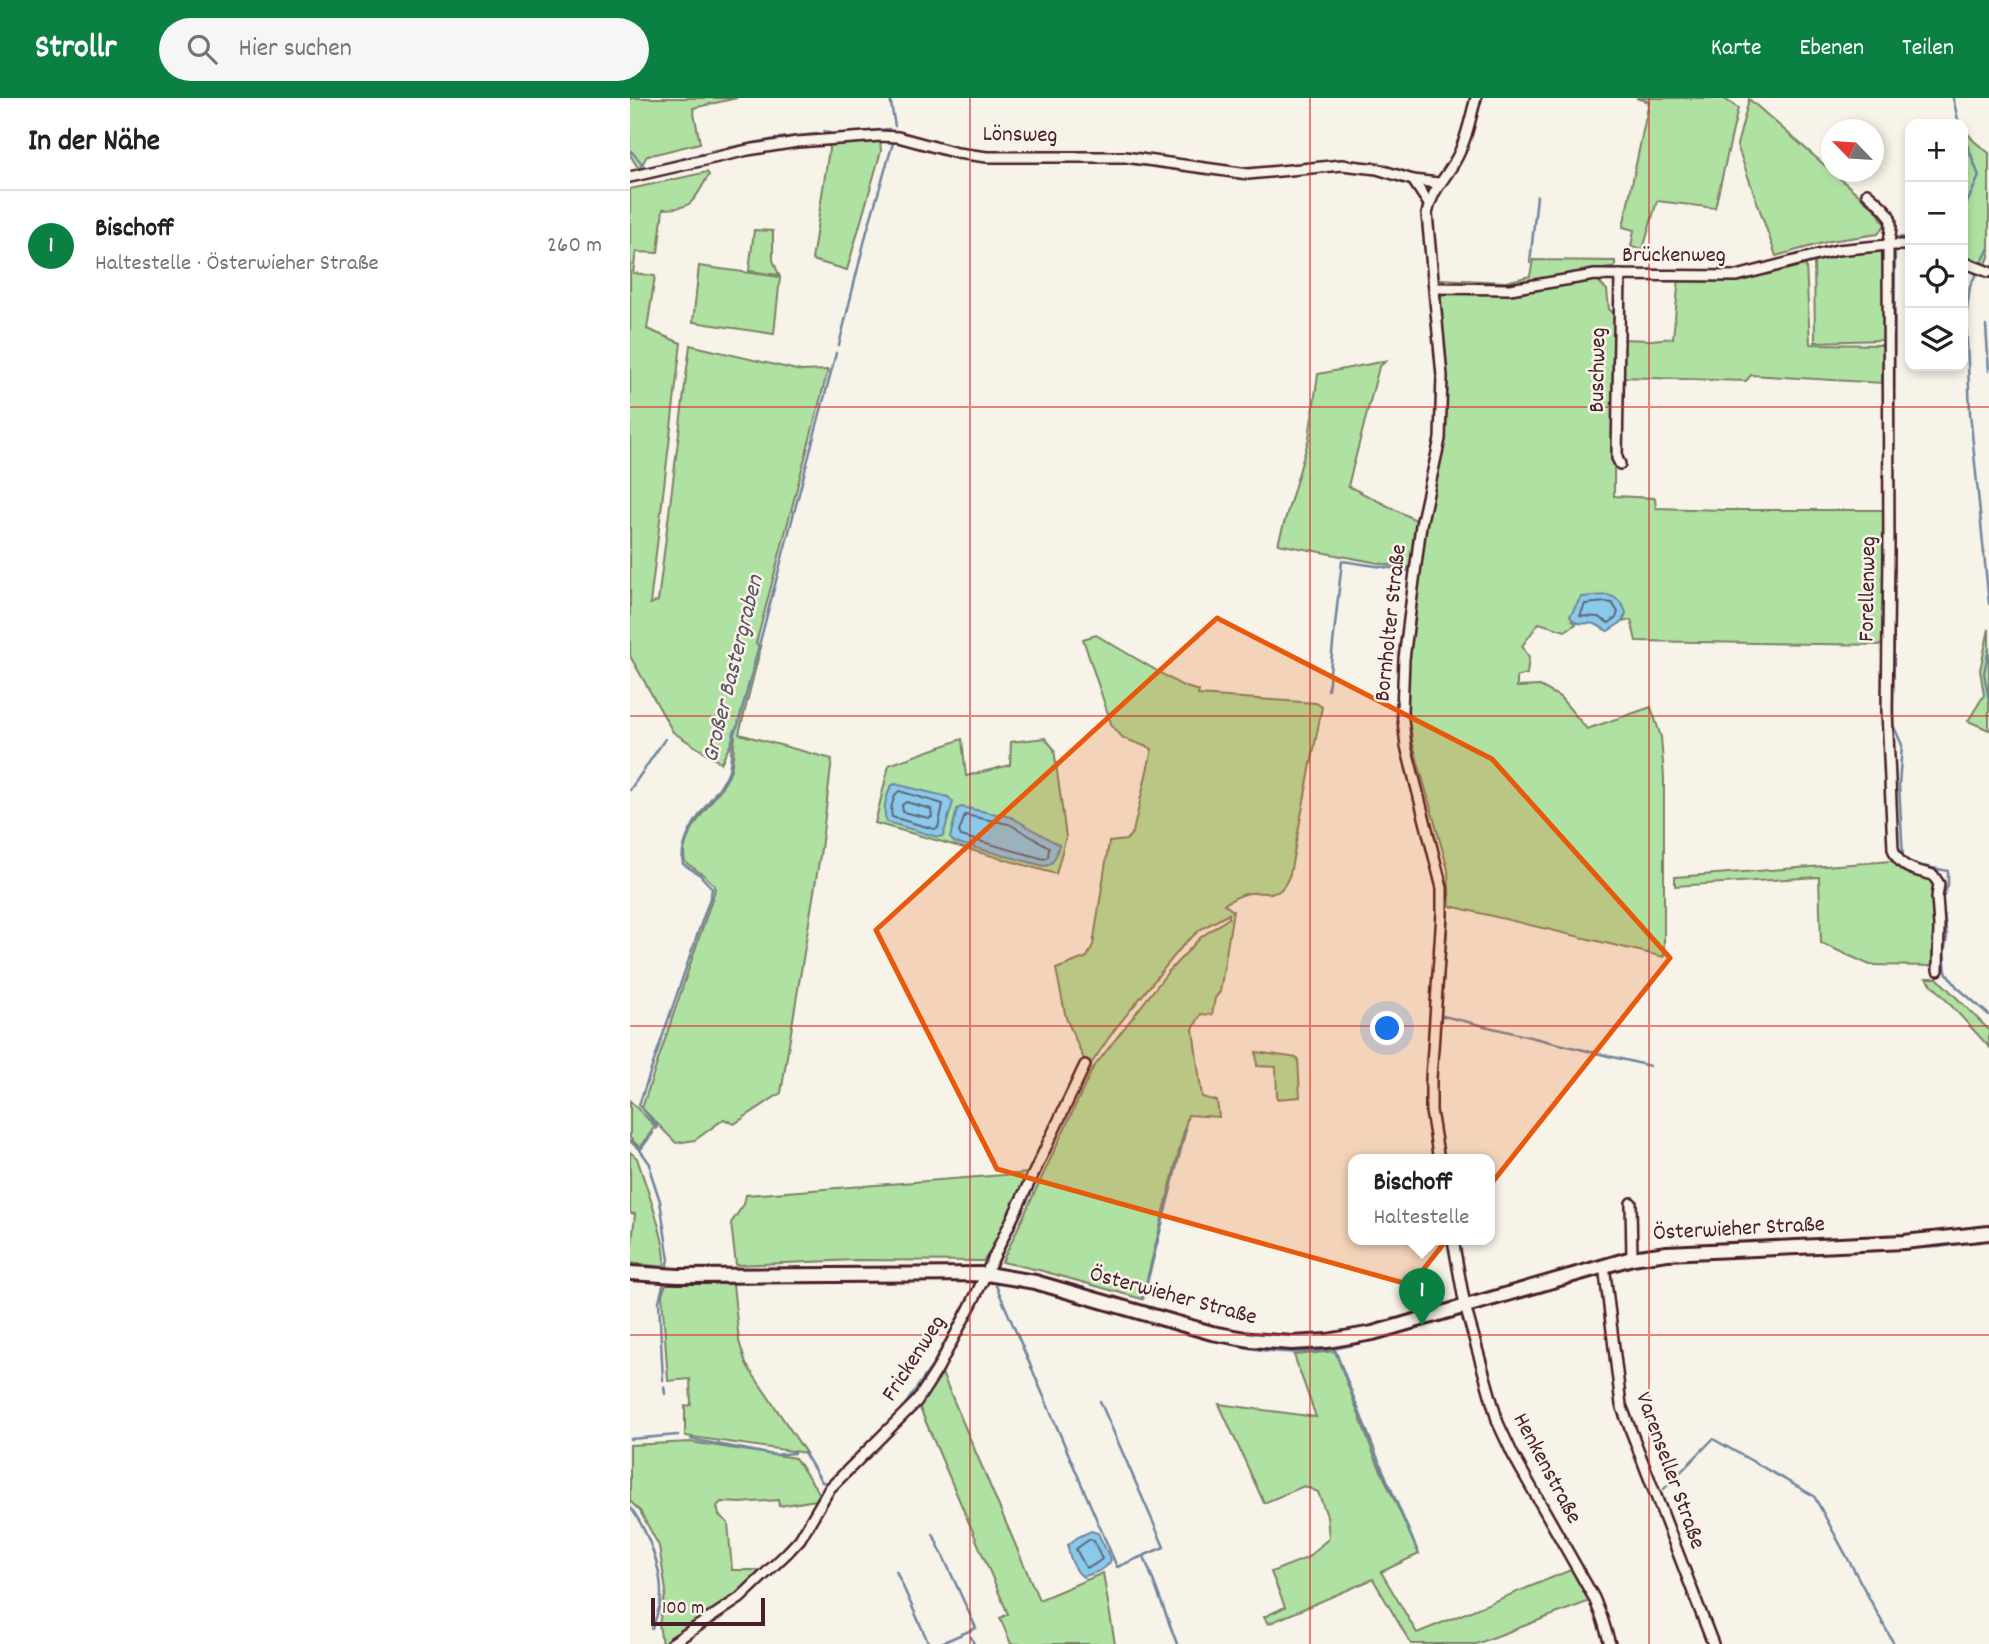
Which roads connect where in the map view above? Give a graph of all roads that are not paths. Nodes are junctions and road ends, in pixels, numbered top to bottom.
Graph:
1 (1474, 99) edge
2 (630, 177) edge
3 (1413, 180) junction
4 (1438, 183) junction
5 (1867, 192) dead end
6 (1429, 204) junction
7 (1888, 245) junction
8 (1905, 245) edge
9 (1620, 275) junction
10 (1435, 288) junction
11 (1620, 464) dead end
12 (1937, 970) dead end
13 (1085, 1065) dead end
14 (1437, 1154) edge
15 (1632, 1203) dead end
16 (1989, 1233) edge
17 (1454, 1245) edge
18 (1632, 1258) junction
19 (1604, 1265) junction
20 (630, 1273) edge
21 (987, 1274) junction
22 (1465, 1306) junction
23 (671, 1644) edge
24 (1610, 1644) edge
25 (1713, 1644) edge

1 - 4 street, Bornholter Straße
2 - 3 street, Lönsweg
3 - 4 street, Lönsweg
3 - 6 street
4 - 6 street, Bornholter Straße
5 - 7 street, Forellenweg
6 - 10 street, Bornholter Straße
7 - 8 street, Brückenweg
7 - 9 street, Brückenweg
7 - 12 street, Forellenweg
9 - 10 street, Brückenweg
9 - 11 street, Buschweg
10 - 14 street, Bornholter Straße
13 - 21 street, Frickenweg
15 - 18 street
16 - 18 street, Österwieher Straße
17 - 22 street
18 - 19 street, Österwieher Straße
19 - 22 street, Österwieher Straße
19 - 25 street, Varenseller Straße
20 - 21 street, Österwieher Straße
21 - 22 street, Österwieher Straße
21 - 23 street, Frickenweg
22 - 24 street, Henkenstraße

